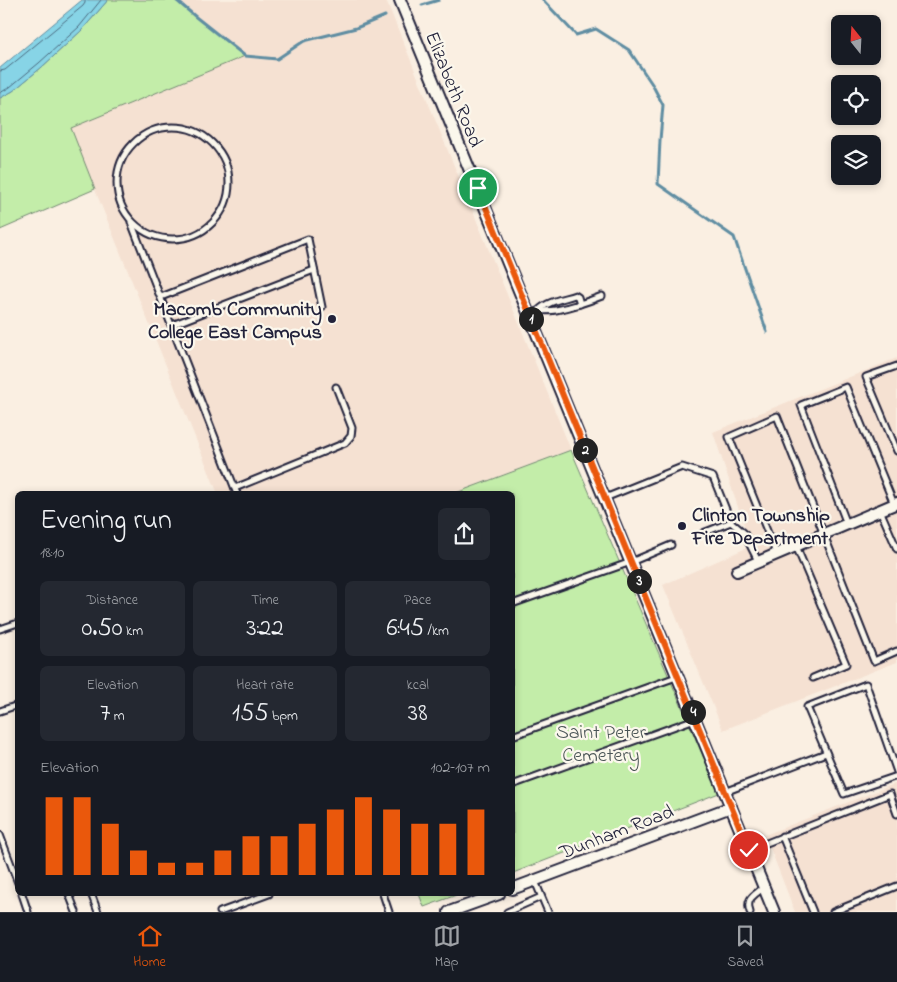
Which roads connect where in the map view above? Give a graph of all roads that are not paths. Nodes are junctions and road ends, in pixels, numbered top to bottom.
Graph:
1 (400, 0) edge
2 (130, 220) junction
3 (314, 270) junction
4 (602, 296) dead end
5 (161, 297) junction
6 (580, 304) junction
7 (322, 308) dead end
8 (534, 312) junction
9 (172, 325) junction
10 (897, 366) edge
11 (336, 387) dead end
12 (897, 452) edge
13 (236, 491) edge
14 (604, 498) junction
15 (896, 503) edge
16 (880, 510) junction
17 (731, 522) junction
18 (847, 524) junction
19 (702, 533) dead end
20 (823, 534) junction
21 (671, 545) dead end
22 (796, 545) junction
23 (897, 548) edge
24 (776, 553) junction
25 (758, 561) junction
26 (630, 562) junction
27 (737, 571) dead end
28 (515, 603) edge
29 (15, 624) edge
30 (0, 629) edge
31 (897, 652) edge
32 (679, 676) junction
33 (813, 678) dead end
34 (15, 705) edge
35 (0, 711) edge
36 (696, 719) junction
37 (515, 735) edge
38 (826, 753) junction
39 (897, 774) edge
40 (515, 784) edge
41 (726, 792) junction
42 (731, 807) junction
43 (897, 814) edge
44 (0, 835) edge
45 (782, 836) junction
46 (749, 850) junction
47 (15, 875) edge
48 (534, 880) junction
49 (897, 886) edge
50 (764, 887) junction
51 (515, 888) edge
52 (23, 896) edge
53 (70, 896) edge
54 (92, 896) dead end
55 (264, 896) edge
56 (384, 896) edge
57 (493, 896) edge
58 (542, 897) junction
59 (28, 912) edge
60 (76, 912) edge
61 (98, 912) edge
62 (220, 912) edge
63 (389, 912) edge
64 (448, 912) edge
65 (506, 912) edge
66 (548, 912) edge
67 (750, 912) edge
68 (774, 912) edge
69 (813, 912) edge
70 (833, 912) edge

1 - 8 street, Elizabeth Road
2 - 2 lane
2 - 5 lane
3 - 5 lane
3 - 7 lane
3 - 9 lane
4 - 6 lane
5 - 9 lane
6 - 8 lane
6 - 8 lane
8 - 14 street, Elizabeth Road
9 - 13 lane
10 - 12 lane
11 - 13 lane
14 - 17 lane
14 - 26 street, Elizabeth Road
15 - 16 street
15 - 18 lane
16 - 18 street
16 - 23 lane
17 - 19 lane
17 - 25 lane
18 - 20 street
20 - 22 street
20 - 24 lane
20 - 31 lane
21 - 26 lane
22 - 24 street
22 - 33 lane
24 - 25 street
25 - 27 street
26 - 28 lane
26 - 32 street, Elizabeth Road
29 - 30 lane
32 - 36 street, Elizabeth Road
32 - 37 lane
34 - 35 lane
36 - 40 lane
36 - 41 street, Elizabeth Road
38 - 39 lane
38 - 39 lane
38 - 41 lane
41 - 42 street, Elizabeth Road
42 - 46 street, Elizabeth Road
42 - 48 street, Dunham Road
43 - 45 lane
44 - 47 lane
45 - 46 lane
45 - 69 lane
46 - 50 street, Elizabeth Road
48 - 51 street, Dunham Road
48 - 58 lane
49 - 70 lane
50 - 67 lane
50 - 68 street, Elizabeth Road
52 - 59 lane
53 - 60 lane
54 - 61 lane
55 - 62 lane
56 - 63 lane
57 - 64 street
58 - 65 lane
58 - 66 lane

